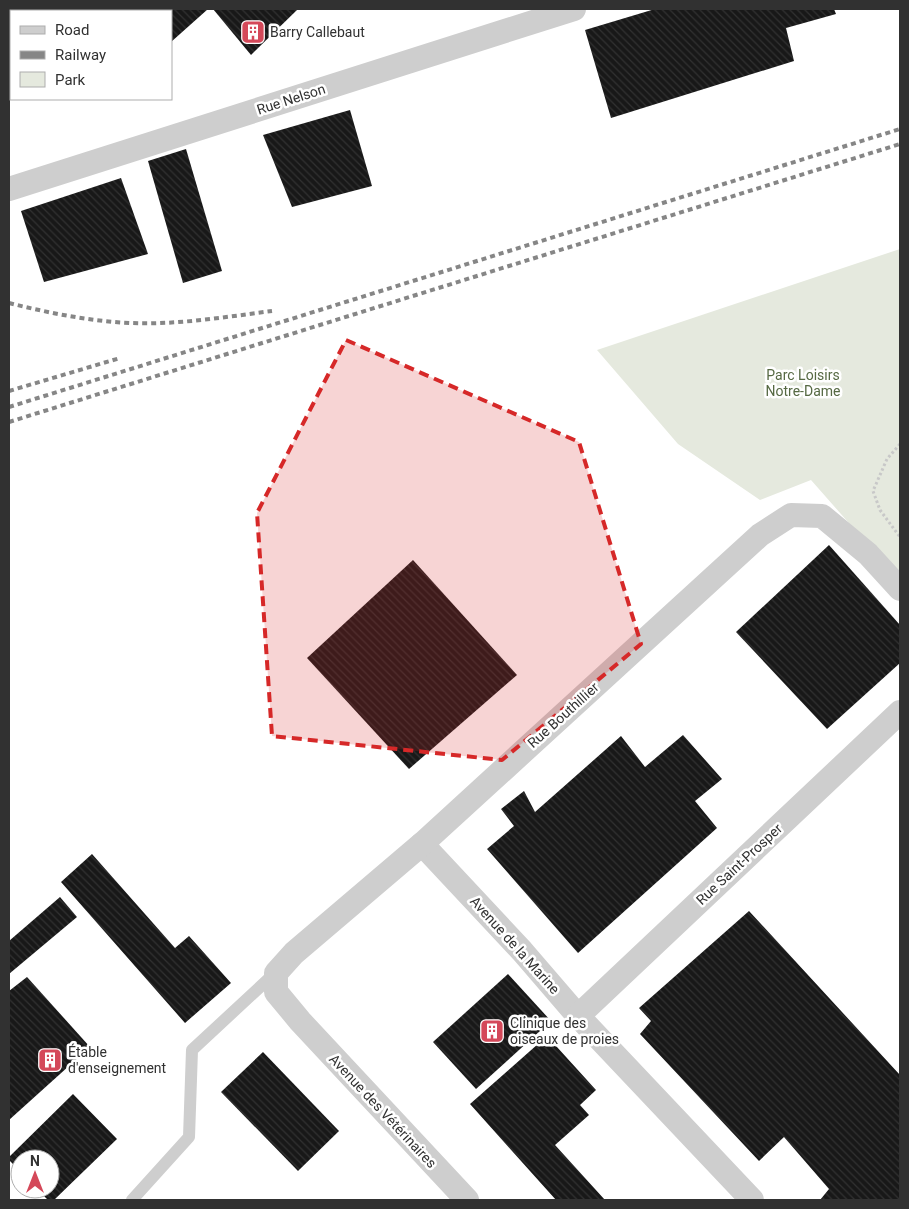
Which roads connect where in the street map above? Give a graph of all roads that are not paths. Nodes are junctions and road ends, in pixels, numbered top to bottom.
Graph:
1 (574, 9) edge
2 (9, 190) edge
3 (900, 589) edge
4 (900, 712) edge
5 (422, 844) junction
6 (276, 973) junction
7 (578, 1016) junction
8 (132, 1200) edge
9 (467, 1200) edge
10 (752, 1200) edge

1 - 2 street, Rue Nelson
3 - 5 street, Rue Bouthillier
4 - 7 street, Rue Saint-Prosper
5 - 6 street, Rue Bouthillier
5 - 7 street, Avenue de la Marine
6 - 8 lane
6 - 9 street, Avenue des Vétérinaires
7 - 10 street, Avenue de la Marine

